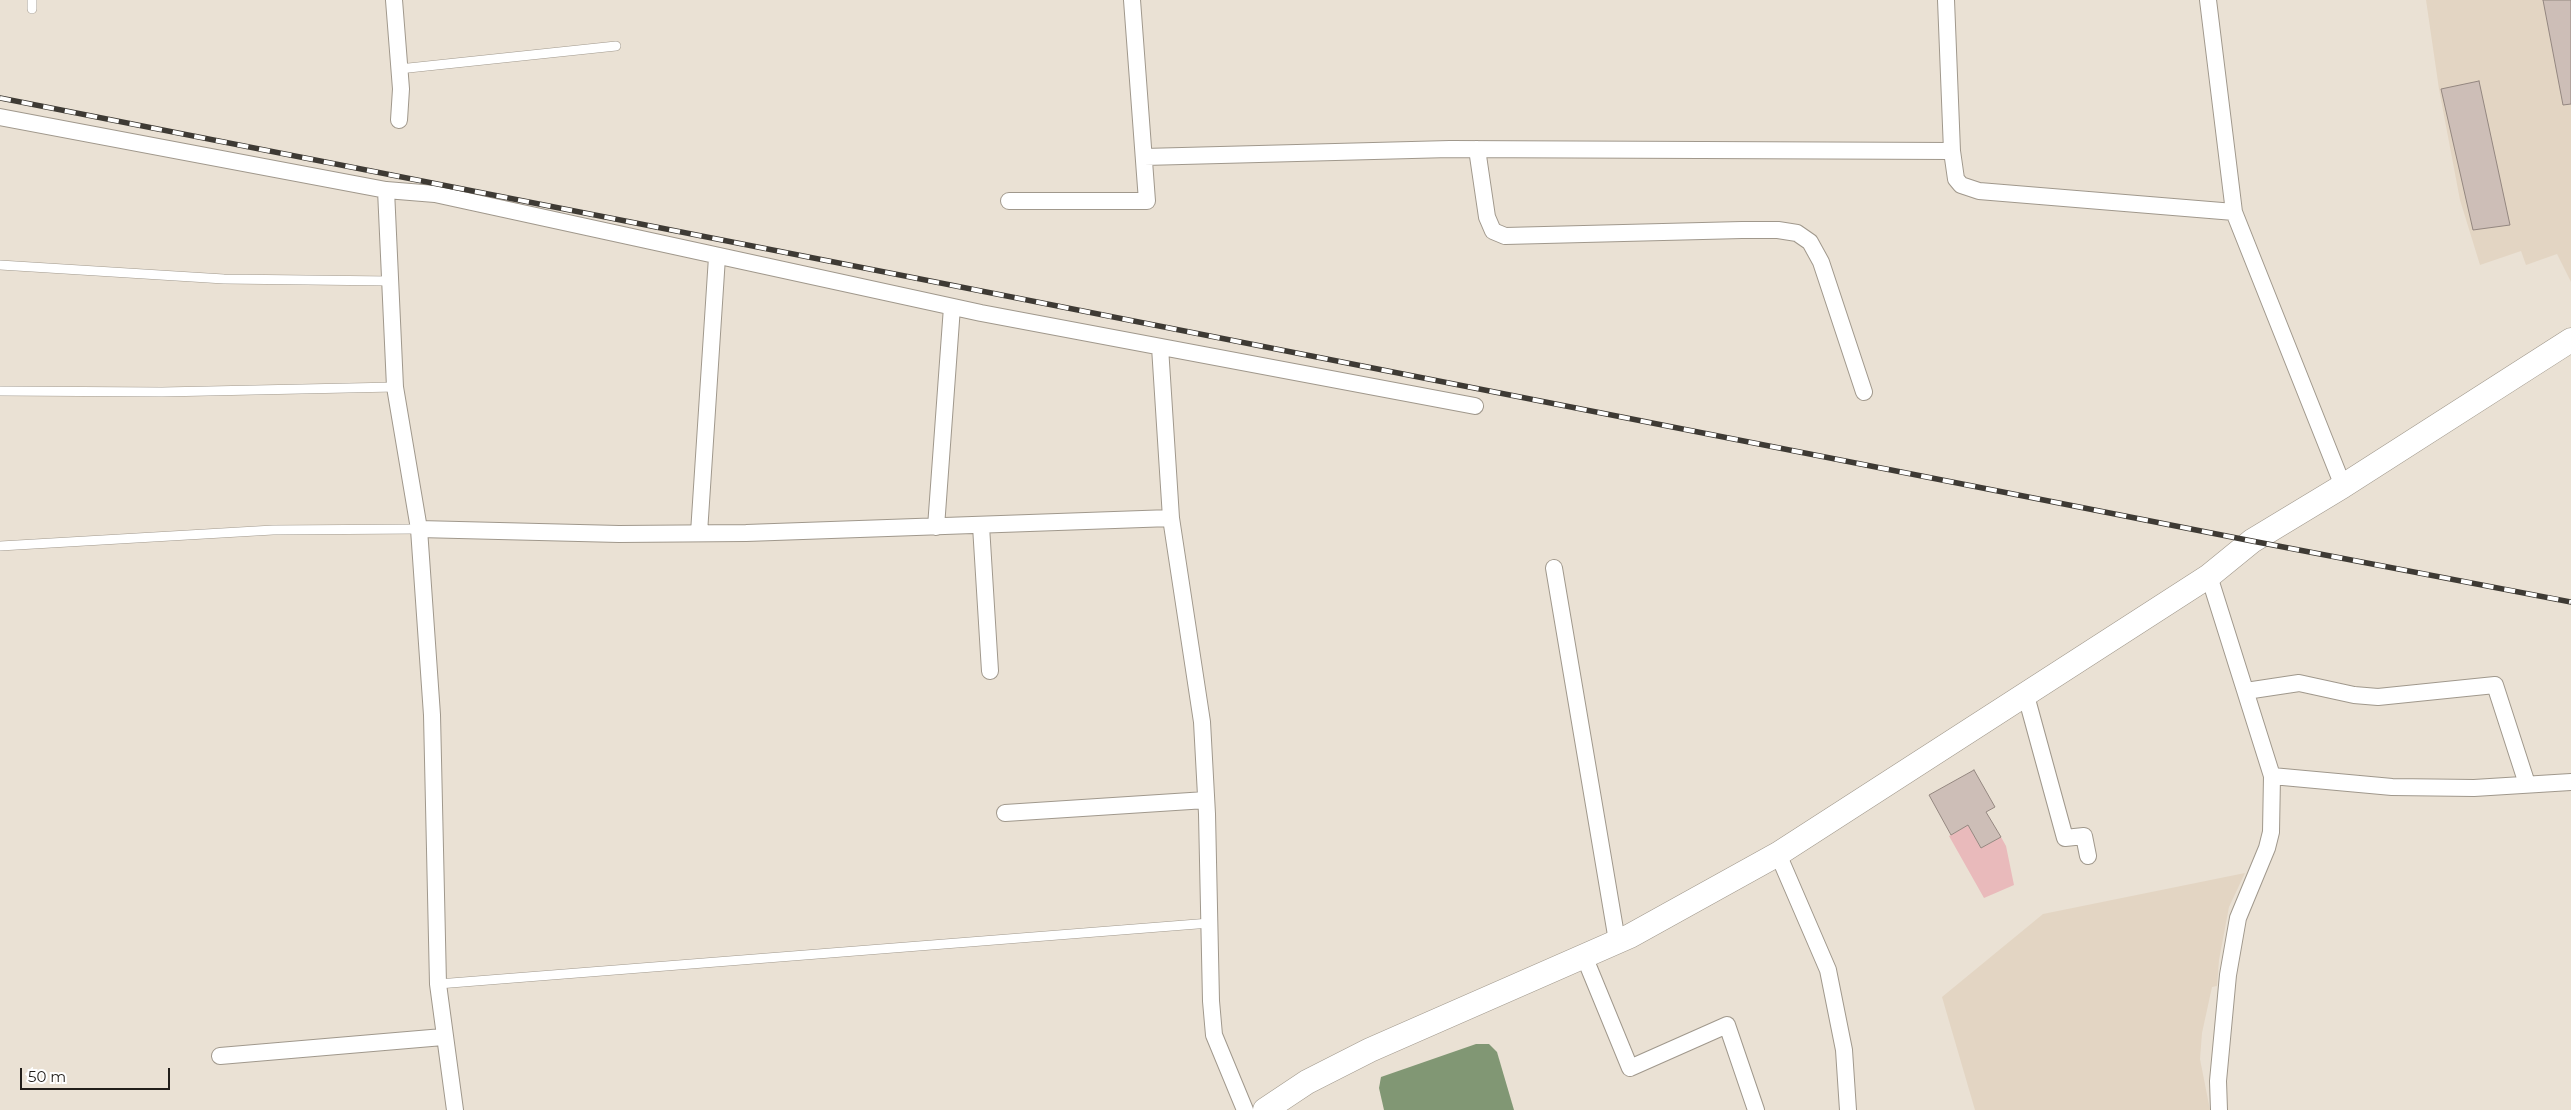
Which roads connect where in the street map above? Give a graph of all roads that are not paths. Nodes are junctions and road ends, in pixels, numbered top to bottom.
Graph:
1 (394, 0) edge
2 (1132, 0) edge
3 (1946, 0) edge
4 (2208, 0) edge
5 (616, 46) dead end
6 (400, 69) junction
7 (0, 117) edge
8 (400, 120) dead end
9 (1477, 149) junction
10 (1952, 151) junction
11 (1144, 157) junction
12 (386, 190) junction
13 (1009, 201) dead end
14 (2234, 212) junction
15 (717, 257) junction
16 (0, 265) edge
17 (390, 280) junction
18 (952, 307) junction
19 (2571, 340) edge
20 (1160, 347) junction
21 (395, 386) junction
22 (0, 391) edge
23 (1864, 392) dead end
24 (1475, 406) dead end
25 (2343, 486) junction
26 (1171, 518) junction
27 (981, 526) junction
28 (936, 527) junction
29 (419, 529) junction
30 (699, 534) junction
31 (0, 546) edge
32 (1554, 568) dead end
33 (2208, 576) junction
34 (990, 671) dead end
35 (2246, 691) junction
36 (2026, 692) junction
37 (2272, 776) junction
38 (2571, 782) edge
39 (2527, 784) junction
40 (1206, 800) junction
41 (1005, 813) dead end
42 (1778, 854) junction
43 (2088, 856) dead end
44 (1210, 924) junction
45 (1617, 941) junction
46 (1584, 956) junction
47 (438, 984) junction
48 (444, 1038) junction
49 (220, 1056) dead end
50 (455, 1110) edge
51 (1245, 1110) edge
52 (1265, 1110) edge
53 (1756, 1110) edge
54 (1848, 1110) edge
55 (2219, 1110) edge

1 - 6 street
2 - 11 street
3 - 10 street
4 - 14 street
5 - 6 lane
6 - 8 street
7 - 12 street
9 - 10 street
9 - 11 street
9 - 23 street
10 - 14 street
11 - 13 street
12 - 15 street
12 - 17 street
14 - 25 street
15 - 18 street
15 - 30 street
16 - 17 lane
17 - 21 street
18 - 20 street
18 - 28 street
19 - 25 street
20 - 24 street
20 - 26 street
21 - 22 lane
21 - 29 street
25 - 33 street
26 - 27 street
26 - 40 street
27 - 28 street
27 - 34 street
28 - 30 street
29 - 30 street
29 - 31 lane
29 - 47 street
32 - 45 street
33 - 35 street
33 - 36 street
35 - 37 street
35 - 39 street
36 - 42 street
36 - 43 street
37 - 39 street
37 - 55 street
38 - 39 street
40 - 41 street
40 - 44 street
42 - 45 street
42 - 54 street
44 - 47 lane
44 - 51 street
45 - 46 street
46 - 52 street
46 - 53 street
47 - 48 street
48 - 49 street
48 - 50 street

